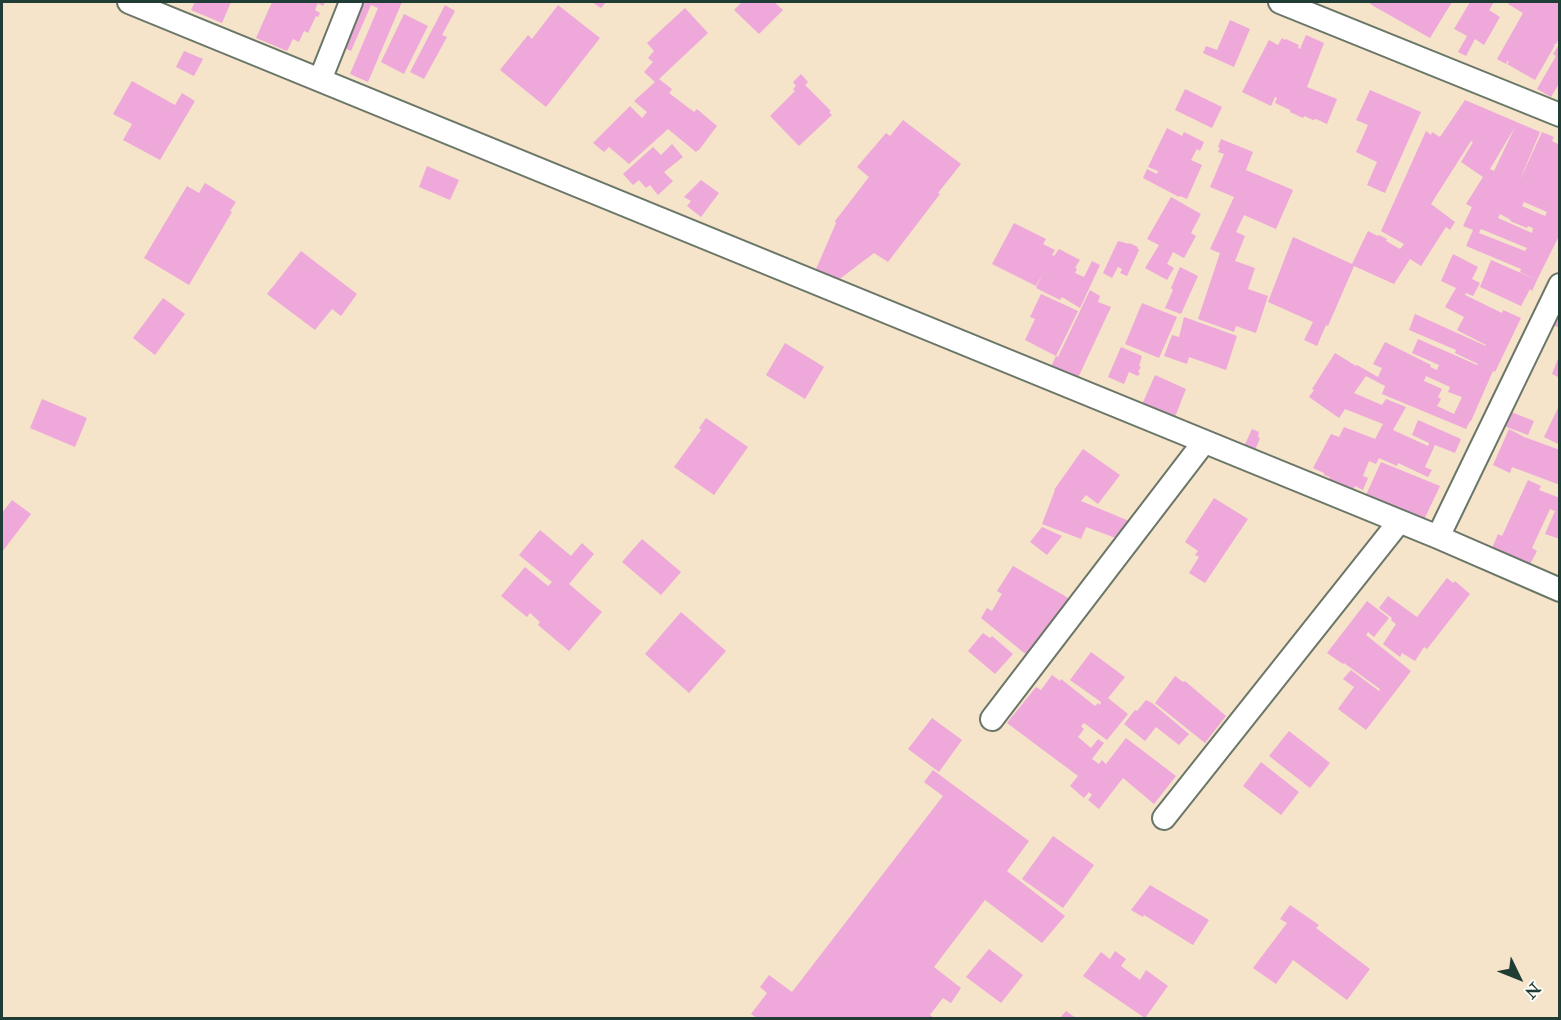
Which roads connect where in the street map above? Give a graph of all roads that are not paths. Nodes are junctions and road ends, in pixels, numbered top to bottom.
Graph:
1 (129, 2) edge
2 (351, 2) edge
3 (1280, 2) edge
4 (320, 80) junction
5 (1560, 115) edge
6 (1560, 285) edge
7 (1204, 442) junction
8 (1399, 522) junction
9 (1438, 537) junction
10 (1560, 590) edge
11 (992, 719) dead end
12 (1164, 818) dead end

1 - 4 street
2 - 4 street
3 - 5 street
4 - 7 street
6 - 9 street
7 - 8 street
7 - 11 street
8 - 9 street
8 - 12 street
9 - 10 street

